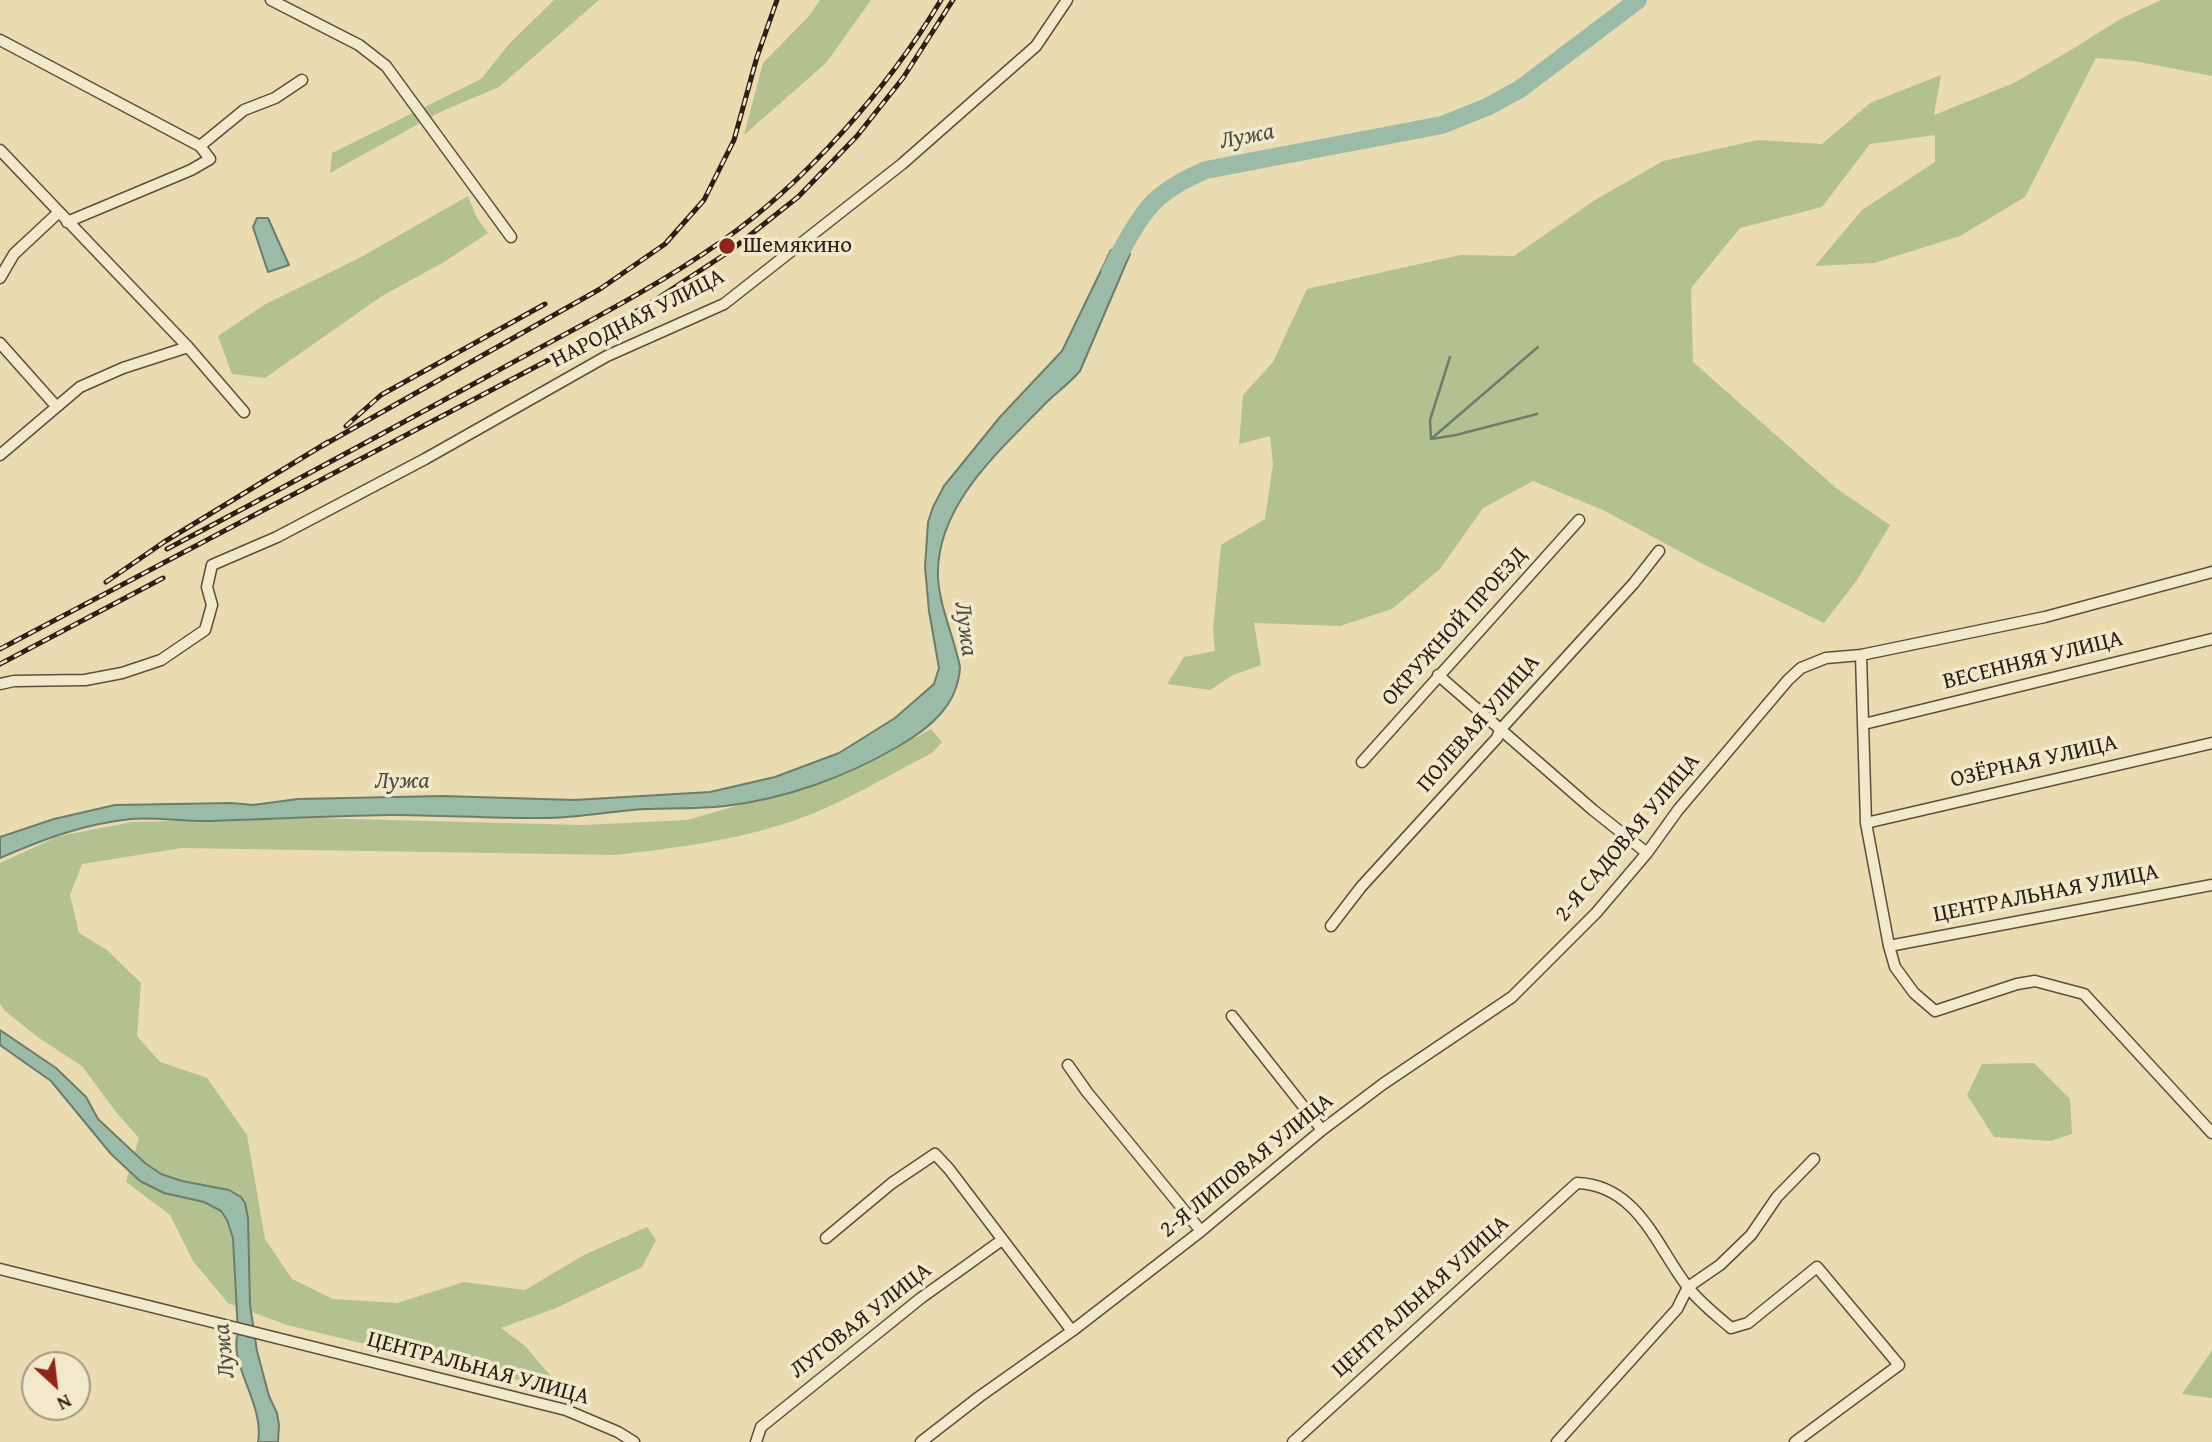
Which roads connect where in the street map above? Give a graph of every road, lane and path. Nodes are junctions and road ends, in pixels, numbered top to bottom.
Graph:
1 (271, 0) edge
2 (1067, 0) edge
3 (0, 40) edge
4 (302, 80) dead end
5 (200, 146) junction
6 (0, 150) edge
7 (59, 212) junction
8 (67, 222) junction
9 (511, 237) dead end
10 (0, 278) edge
11 (0, 343) edge
12 (188, 347) junction
13 (56, 406) junction
14 (244, 411) dead end
15 (0, 455) edge
16 (1579, 520) dead end
17 (1659, 551) dead end
18 (2212, 572) edge
19 (2211, 642) edge
20 (1861, 655) junction
21 (1438, 676) junction
22 (0, 684) edge
23 (1864, 724) junction
24 (1500, 730) junction
25 (2212, 743) edge
26 (1362, 762) dead end
27 (1866, 823) junction
28 (1647, 853) junction
29 (2212, 885) edge
30 (1331, 926) dead end
31 (1889, 946) junction
32 (1232, 1016) dead end
33 (1452, 1038) joint
34 (1068, 1065) dead end
35 (1322, 1130) junction
36 (2212, 1133) edge
37 (1814, 1159) dead end
38 (1201, 1231) junction
39 (825, 1238) dead end
40 (1002, 1240) junction
41 (0, 1269) edge
42 (1688, 1287) junction
43 (1072, 1331) junction
44 (634, 1442) edge
45 (756, 1442) edge
46 (921, 1442) edge
47 (1293, 1442) edge
48 (1557, 1442) edge
49 (1795, 1442) edge

1 - 9 street
2 - 22 street, НАРОДНАЯ УЛИЦА
3 - 5 street
4 - 5 street
5 - 8 street
6 - 7 street
7 - 8 street
7 - 10 street
8 - 12 street
11 - 13 street
12 - 13 street
12 - 14 street
13 - 15 street
16 - 21 street, ОКРУЖНОЙ ПРОЕЗД
17 - 24 street, ПОЛЕВАЯ УЛИЦА
18 - 20 street
19 - 23 street, ВЕСЕННЯЯ УЛИЦА
20 - 23 street
20 - 28 street, 2-Я САДОВАЯ УЛИЦА
21 - 24 street
21 - 26 street, ОКРУЖНОЙ ПРОЕЗД
23 - 27 street
24 - 28 street
24 - 30 street, ПОЛЕВАЯ УЛИЦА
25 - 27 street, ОЗЁРНАЯ УЛИЦА
27 - 31 street
28 - 33 street, 2-Я САДОВАЯ УЛИЦА
29 - 31 street, ЦЕНТРАЛЬНАЯ УЛИЦА
31 - 36 street
32 - 35 street
33 - 35 street, 2-Я ЛИПОВАЯ УЛИЦА
34 - 38 street
35 - 38 street, 2-Я ЛИПОВАЯ УЛИЦА
37 - 42 street
38 - 43 street, 2-Я ЛИПОВАЯ УЛИЦА
39 - 40 street
40 - 43 street
40 - 45 street, ЛУГОВАЯ УЛИЦА
41 - 44 street, ЦЕНТРАЛЬНАЯ УЛИЦА
42 - 47 street, ЦЕНТРАЛЬНАЯ УЛИЦА
42 - 48 street
42 - 49 street
43 - 46 street, 2-Я ЛИПОВАЯ УЛИЦА

